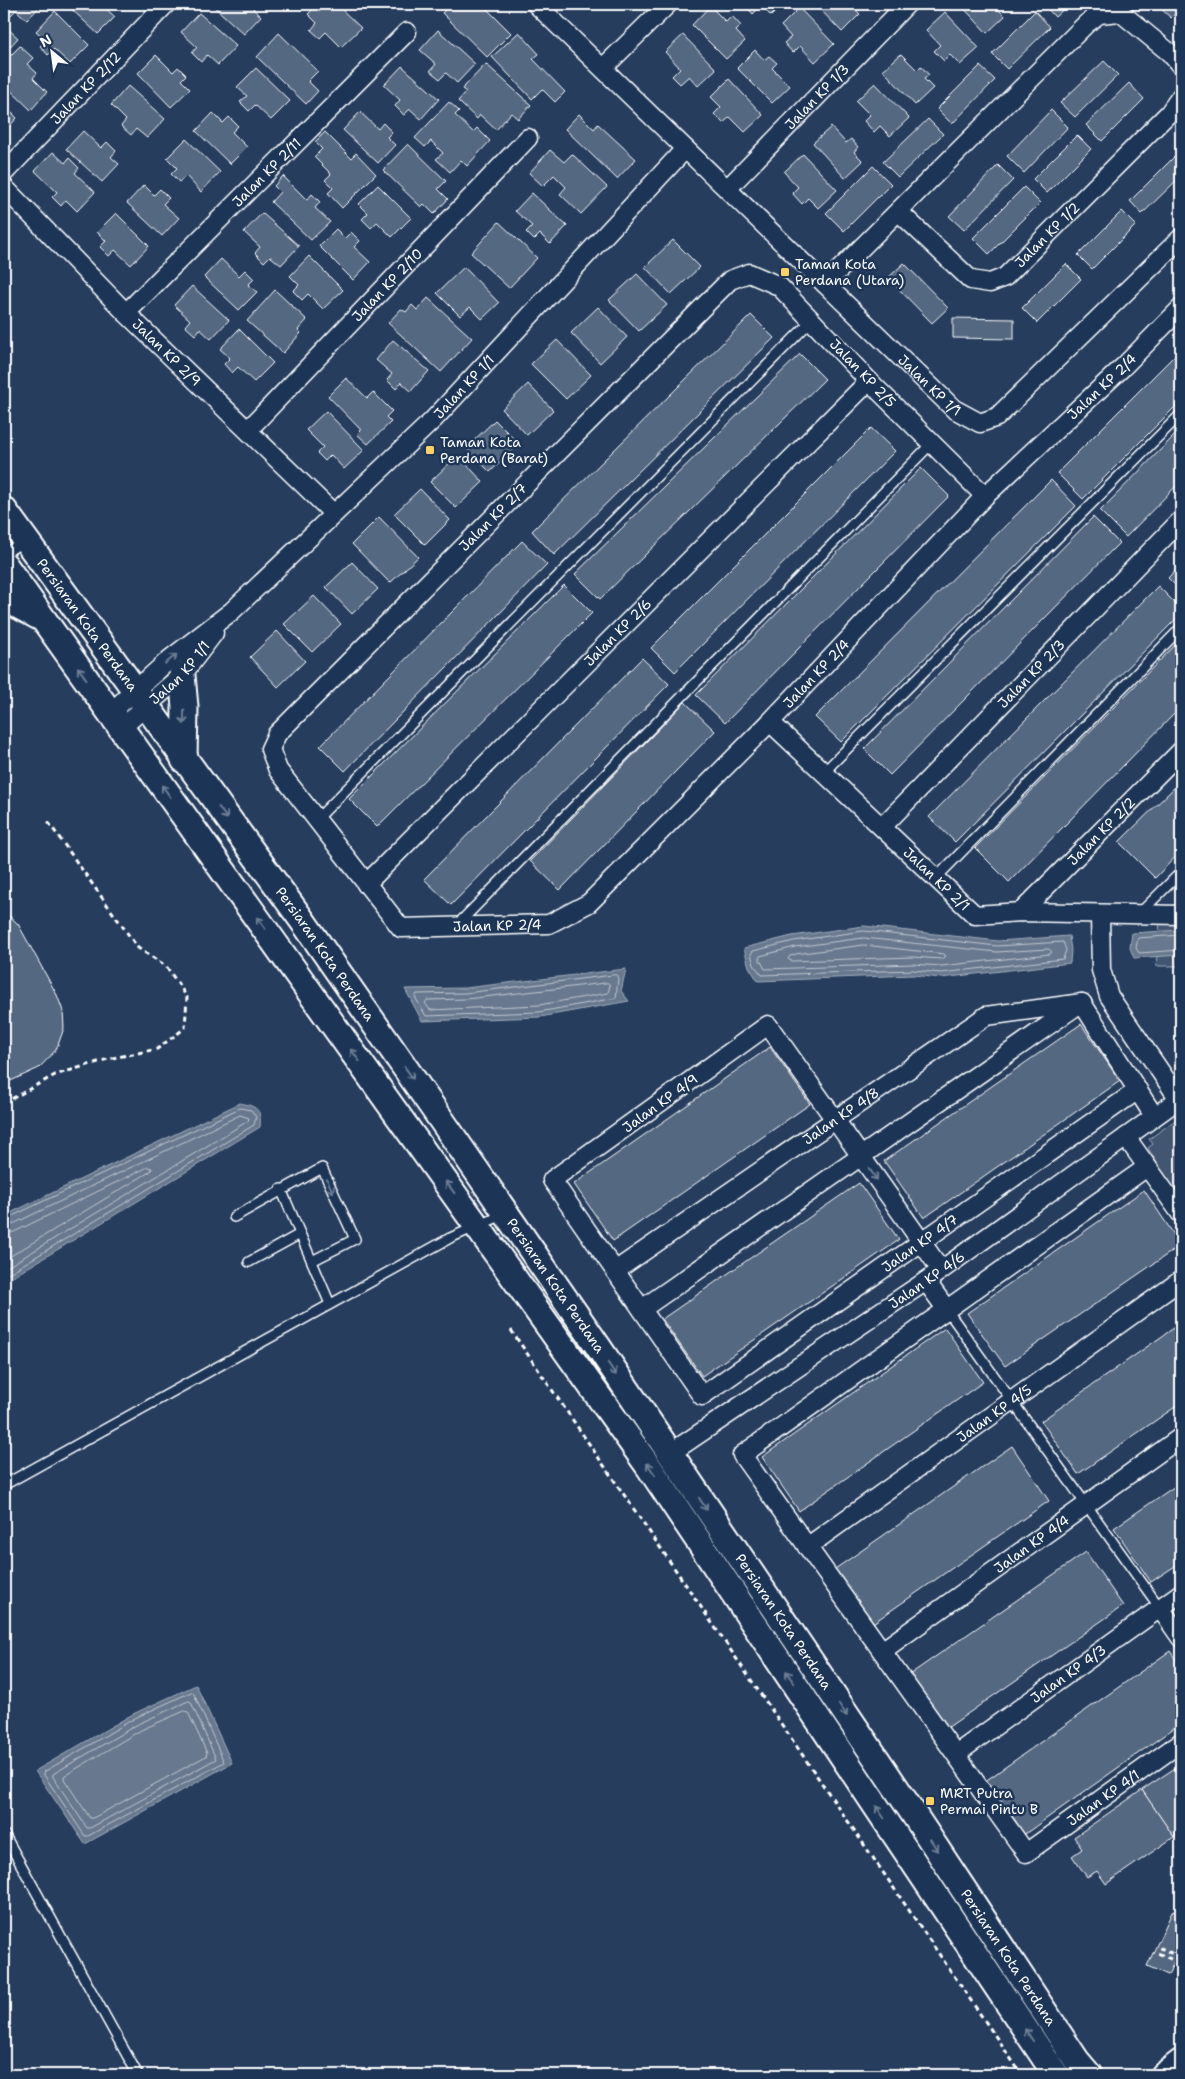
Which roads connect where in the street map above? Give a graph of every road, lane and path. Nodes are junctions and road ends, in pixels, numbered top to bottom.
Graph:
1 (166, 4) edge
2 (536, 4) edge
3 (668, 4) edge
4 (907, 4) edge
5 (407, 32) dead end
6 (1181, 66) edge
7 (603, 68) junction
8 (1181, 96) edge
9 (528, 138) dead end
10 (685, 149) junction
11 (4, 173) edge
12 (4, 187) edge
13 (727, 189) junction
14 (899, 212) junction
15 (1181, 238) edge
16 (730, 280) joint
17 (825, 284) junction
18 (1181, 308) edge
19 (126, 313) junction
20 (812, 320) junction
21 (869, 381) junction
22 (1181, 414) edge
23 (248, 430) junction
24 (932, 443) junction
25 (985, 496) junction
26 (4, 512) edge
27 (334, 514) junction
28 (1181, 520) edge
29 (25, 540) junction
30 (4, 554) edge
31 (4, 564) edge
32 (4, 598) edge
33 (232, 612) junction
34 (43, 619) junction
35 (1181, 628) edge
36 (182, 675) junction
37 (140, 699) junction
38 (116, 720) junction
39 (770, 722) junction
40 (1181, 751) edge
41 (184, 760) junction
42 (824, 772) junction
43 (46, 819) dead end
44 (317, 819) junction
45 (882, 827) junction
46 (1181, 872) edge
47 (936, 878) junction
48 (366, 884) junction
49 (1021, 912) junction
50 (1100, 915) junction
51 (1139, 915) junction
52 (1181, 915) edge
53 (455, 927) junction
54 (1082, 1003) junction
55 (1138, 1090) junction
56 (1180, 1098) edge
57 (4, 1103) edge
58 (1154, 1116) junction
59 (835, 1120) junction
60 (1126, 1137) junction
61 (860, 1155) junction
62 (1147, 1167) junction
63 (281, 1189) junction
64 (505, 1214) junction
65 (1181, 1214) edge
66 (234, 1217) dead end
67 (479, 1226) junction
68 (300, 1234) junction
69 (922, 1242) junction
70 (312, 1261) junction
71 (249, 1262) dead end
72 (941, 1270) junction
73 (615, 1271) junction
74 (1181, 1280) edge
75 (926, 1281) junction
76 (330, 1304) junction
77 (642, 1309) junction
78 (946, 1310) junction
79 (511, 1330) dead end
80 (1012, 1401) junction
81 (1181, 1437) edge
82 (669, 1454) junction
83 (4, 1485) edge
84 (1086, 1505) junction
85 (807, 1547) junction
86 (1181, 1593) edge
87 (1160, 1608) junction
88 (1181, 1638) edge
89 (882, 1651) junction
90 (1181, 1742) edge
91 (956, 1754) junction
92 (4, 1834) edge
93 (1181, 1958) edge
94 (1179, 1963) dead end
95 (1181, 2062) edge
96 (138, 2075) edge
97 (1022, 2075) edge
98 (1056, 2075) edge
99 (1089, 2075) edge
100 (1164, 2075) edge

1 - 11 street, Jalan KP 2/12
2 - 7 street, Jalan KP 1/1
3 - 7 street
4 - 13 street, Jalan KP 1/3
5 - 19 street, Jalan KP 2/11
6 - 14 street
7 - 10 street, Jalan KP 1/1
8 - 14 street, Jalan KP 1/2
9 - 23 street, Jalan KP 2/10
10 - 13 street, Jalan KP 1/1
10 - 27 street, Jalan KP 1/1
12 - 19 street, Jalan KP 2/9
13 - 17 street, Jalan KP 1/1
14 - 17 street
15 - 17 street, Jalan KP 1/1
16 - 20 street, Jalan KP 2/5
16 - 44 street, Jalan KP 2/7
18 - 25 street, Jalan KP 2/4
19 - 23 street, Jalan KP 2/9
20 - 21 street, Jalan KP 2/5
20 - 44 lane
21 - 24 street, Jalan KP 2/5
21 - 48 street, Jalan KP 2/6
22 - 42 lane
23 - 27 street, Jalan KP 2/9
24 - 25 street, Jalan KP 2/5
24 - 53 lane
25 - 39 street, Jalan KP 2/4
26 - 29 street, Persiaran Kota Perdana
27 - 33 street, Jalan KP 1/1
28 - 45 street, Jalan KP 2/3
29 - 30 lane
29 - 37 street, Persiaran Kota Perdana
31 - 34 street, Persiaran Kota Perdana
32 - 34 street
33 - 36 street, Jalan KP 1/1
37 -> 33 street, Jalan KP 1/1
38 -> 34 street, Persiaran Kota Perdana
35 - 47 lane
36 - 37 street, Jalan KP 1/1
36 -> 41 street
37 - 38 street, Jalan KP 1/1
37 - 41 street, Persiaran Kota Perdana
67 -> 38 street, Persiaran Kota Perdana
39 - 42 street, Jalan KP 2/1
39 - 53 street, Jalan KP 2/4
40 - 49 street, Jalan KP 2/2
41 -> 64 street, Persiaran Kota Perdana
42 - 45 street, Jalan KP 2/1
43 - 57 path
44 - 48 street
45 - 47 street, Jalan KP 2/1
46 - 51 lane
47 - 49 street, Jalan KP 2/1
48 - 53 street, Jalan KP 2/4
49 - 50 street, Jalan KP 2/1
50 - 51 street, Jalan KP 2/1
50 - 56 street
51 - 52 street, Jalan KP 2/1
54 - 55 street
54 - 59 street, Jalan KP 4/8
54 - 61 street
55 - 58 street
55 - 69 street, Jalan KP 4/7
56 - 58 street, Jalan KP 4/6
58 - 60 street, Jalan KP 4/6
59 - 61 street
59 - 73 street, Jalan KP 4/8
59 - 73 street, Jalan KP 4/9
60 - 62 street
60 - 72 street, Jalan KP 4/6
61 -> 69 street
61 - 77 street
62 - 65 street
62 - 78 street
63 - 66 lane
63 - 68 lane
63 -> 70 lane
64 - 67 lane
64 -> 82 street, Persiaran Kota Perdana
67 - 76 lane
98 -> 67 street, Persiaran Kota Perdana
68 - 70 lane
68 - 71 lane
69 - 72 street
69 - 77 street, Jalan KP 4/7
70 - 76 lane
72 - 75 street, Jalan KP 4/6
73 - 77 street
74 - 80 street, Jalan KP 4/5
75 - 78 street
75 - 82 street, Jalan KP 4/6
76 - 83 lane
78 - 80 lane
78 - 85 street
79 - 97 path
80 - 84 lane
80 - 85 street, Jalan KP 4/5
81 - 84 street, Jalan KP 4/4
82 -> 99 street, Persiaran Kota Perdana
84 - 87 lane
84 - 89 street, Jalan KP 4/4
85 - 89 street
86 - 87 street, Jalan KP 4/3
87 - 88 street
87 - 91 street, Jalan KP 4/3
89 - 91 street
90 - 91 street, Jalan KP 4/1
92 - 96 lane
93 - 94 path
95 - 100 street

